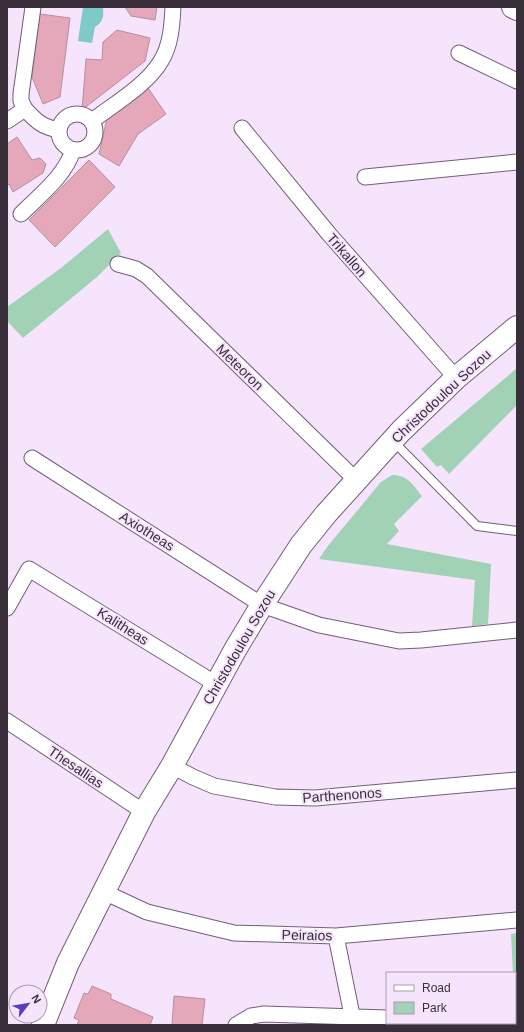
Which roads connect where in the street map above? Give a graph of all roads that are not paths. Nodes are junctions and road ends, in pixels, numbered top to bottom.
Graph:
1 (33, 7) edge
2 (173, 7) edge
3 (512, 7) edge
4 (517, 9) edge
5 (459, 53) dead end
6 (517, 81) edge
7 (25, 109) junction
8 (7, 121) edge
9 (92, 121) junction
10 (242, 128) dead end
11 (59, 130) junction
12 (74, 150) junction
13 (517, 162) edge
14 (365, 177) dead end
15 (21, 214) dead end
16 (118, 264) dead end
17 (517, 327) edge
18 (456, 378) junction
19 (393, 440) junction
20 (32, 458) dead end
21 (356, 480) junction
22 (517, 531) edge
23 (262, 605) junction
24 (7, 608) edge
25 (517, 630) edge
26 (216, 684) junction
27 (7, 721) edge
28 (172, 766) junction
29 (517, 780) edge
30 (144, 812) junction
31 (104, 892) junction
32 (517, 920) edge
33 (336, 936) junction
34 (386, 1018) edge
35 (353, 1021) edge
36 (238, 1023) edge
37 (476, 1024) edge
38 (43, 1025) edge
39 (488, 1025) edge

1 - 7 street
2 - 9 street
3 - 4 street
5 - 6 street
7 - 8 street
7 - 11 street
9 - 11 street
9 - 12 street
10 - 18 street, Trikallon
11 - 12 street
12 - 15 street
13 - 14 street
16 - 21 street, Meteoron
17 - 18 street, Christodoulou Sozou
18 - 19 street, Christodoulou Sozou
19 - 21 street, Christodoulou Sozou
19 - 22 lane
20 - 23 street, Axiotheas
21 - 23 street, Christodoulou Sozou
23 - 25 street, Axiotheas
23 - 26 street, Christodoulou Sozou
24 - 26 street, Kalitheas
26 - 28 street, Christodoulou Sozou
27 - 30 street, Thesallias
28 - 29 street, Parthenonos
28 - 30 street, Christodoulou Sozou
30 - 31 street, Christodoulou Sozou
31 - 33 street, Peiraios
31 - 38 street, Christodoulou Sozou
32 - 33 street, Peiraios
33 - 35 street
34 - 35 street
35 - 36 street
37 - 39 street

